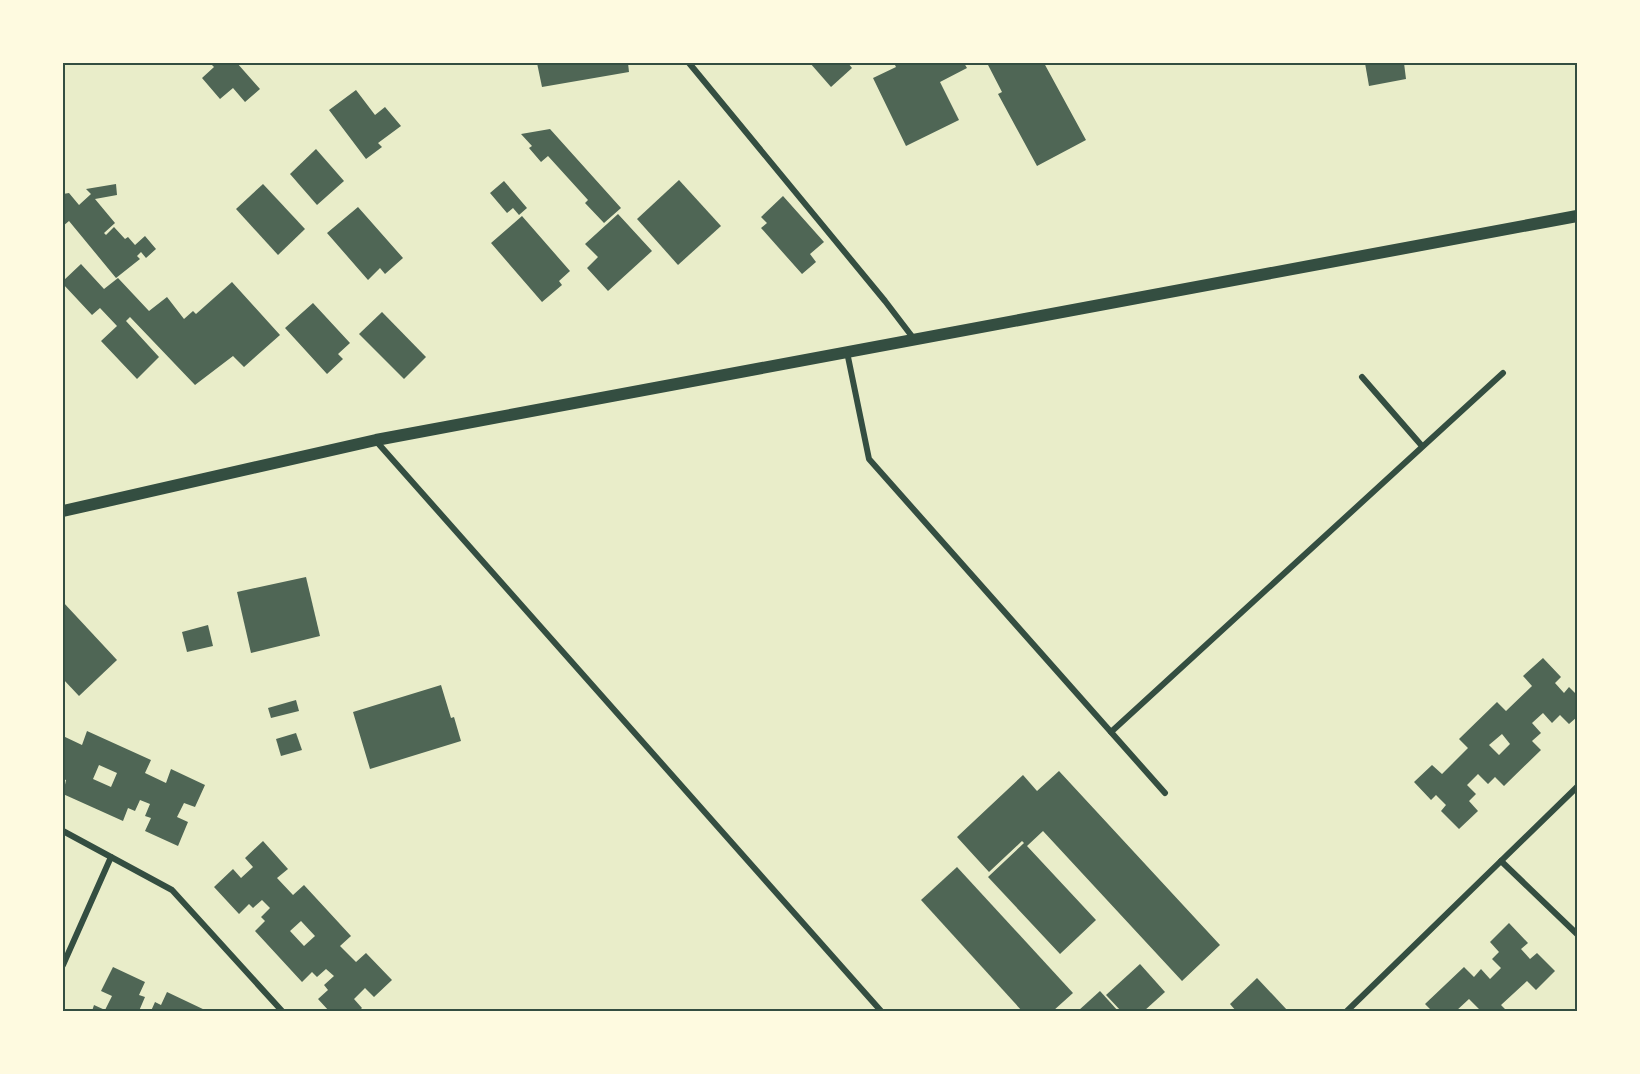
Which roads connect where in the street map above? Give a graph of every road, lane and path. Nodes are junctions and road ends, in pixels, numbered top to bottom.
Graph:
1 (689, 63) edge
2 (1577, 216) edge
3 (914, 339) junction
4 (847, 352) junction
5 (1503, 373) dead end
6 (1362, 377) dead end
7 (376, 440) junction
8 (1422, 446) junction
9 (63, 511) edge
10 (1111, 732) junction
11 (1577, 787) edge
12 (1165, 793) dead end
13 (63, 831) edge
14 (111, 857) junction
15 (1501, 861) junction
16 (1577, 934) edge
17 (63, 965) edge
18 (282, 1011) edge
19 (881, 1011) edge
20 (1347, 1011) edge

1 - 3 street
2 - 3 main road
3 - 4 main road
4 - 7 main road
4 - 10 street
5 - 8 street
6 - 8 street
7 - 9 main road
7 - 19 street
8 - 10 street
10 - 12 street
11 - 15 street
13 - 14 street
14 - 17 street
14 - 18 street
15 - 16 street
15 - 20 street

